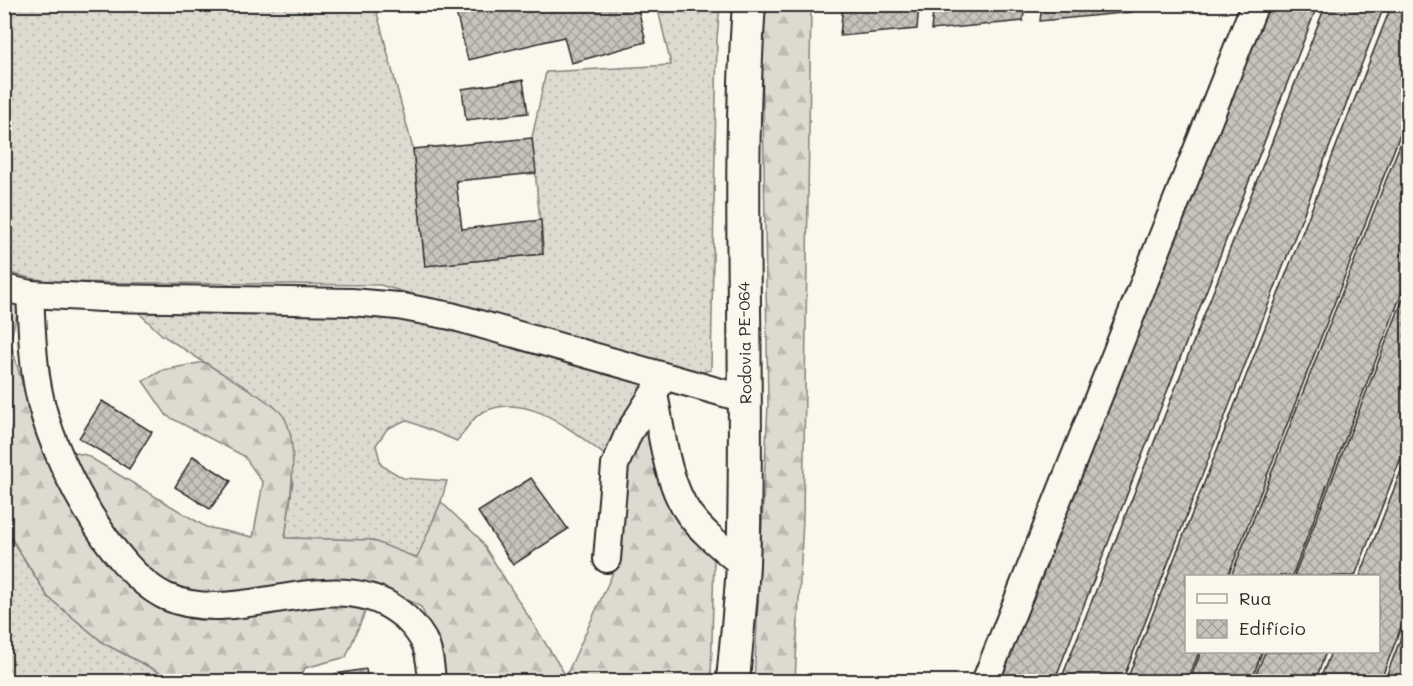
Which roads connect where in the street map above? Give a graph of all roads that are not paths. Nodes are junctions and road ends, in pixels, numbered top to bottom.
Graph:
1 (749, 4) edge
2 (1255, 4) edge
3 (4, 288) edge
4 (30, 294) junction
5 (659, 386) junction
6 (745, 399) junction
7 (607, 559) dead end
8 (742, 565) junction
9 (432, 681) edge
10 (732, 681) edge
11 (985, 681) edge

1 - 6 main road, Rodovia PE-064
2 - 11 street
3 - 4 street
4 - 5 street
4 - 9 street
5 - 6 street
5 - 7 street
5 - 8 street
6 - 8 main road, Rodovia PE-064
8 - 10 main road, Rodovia PE-064

